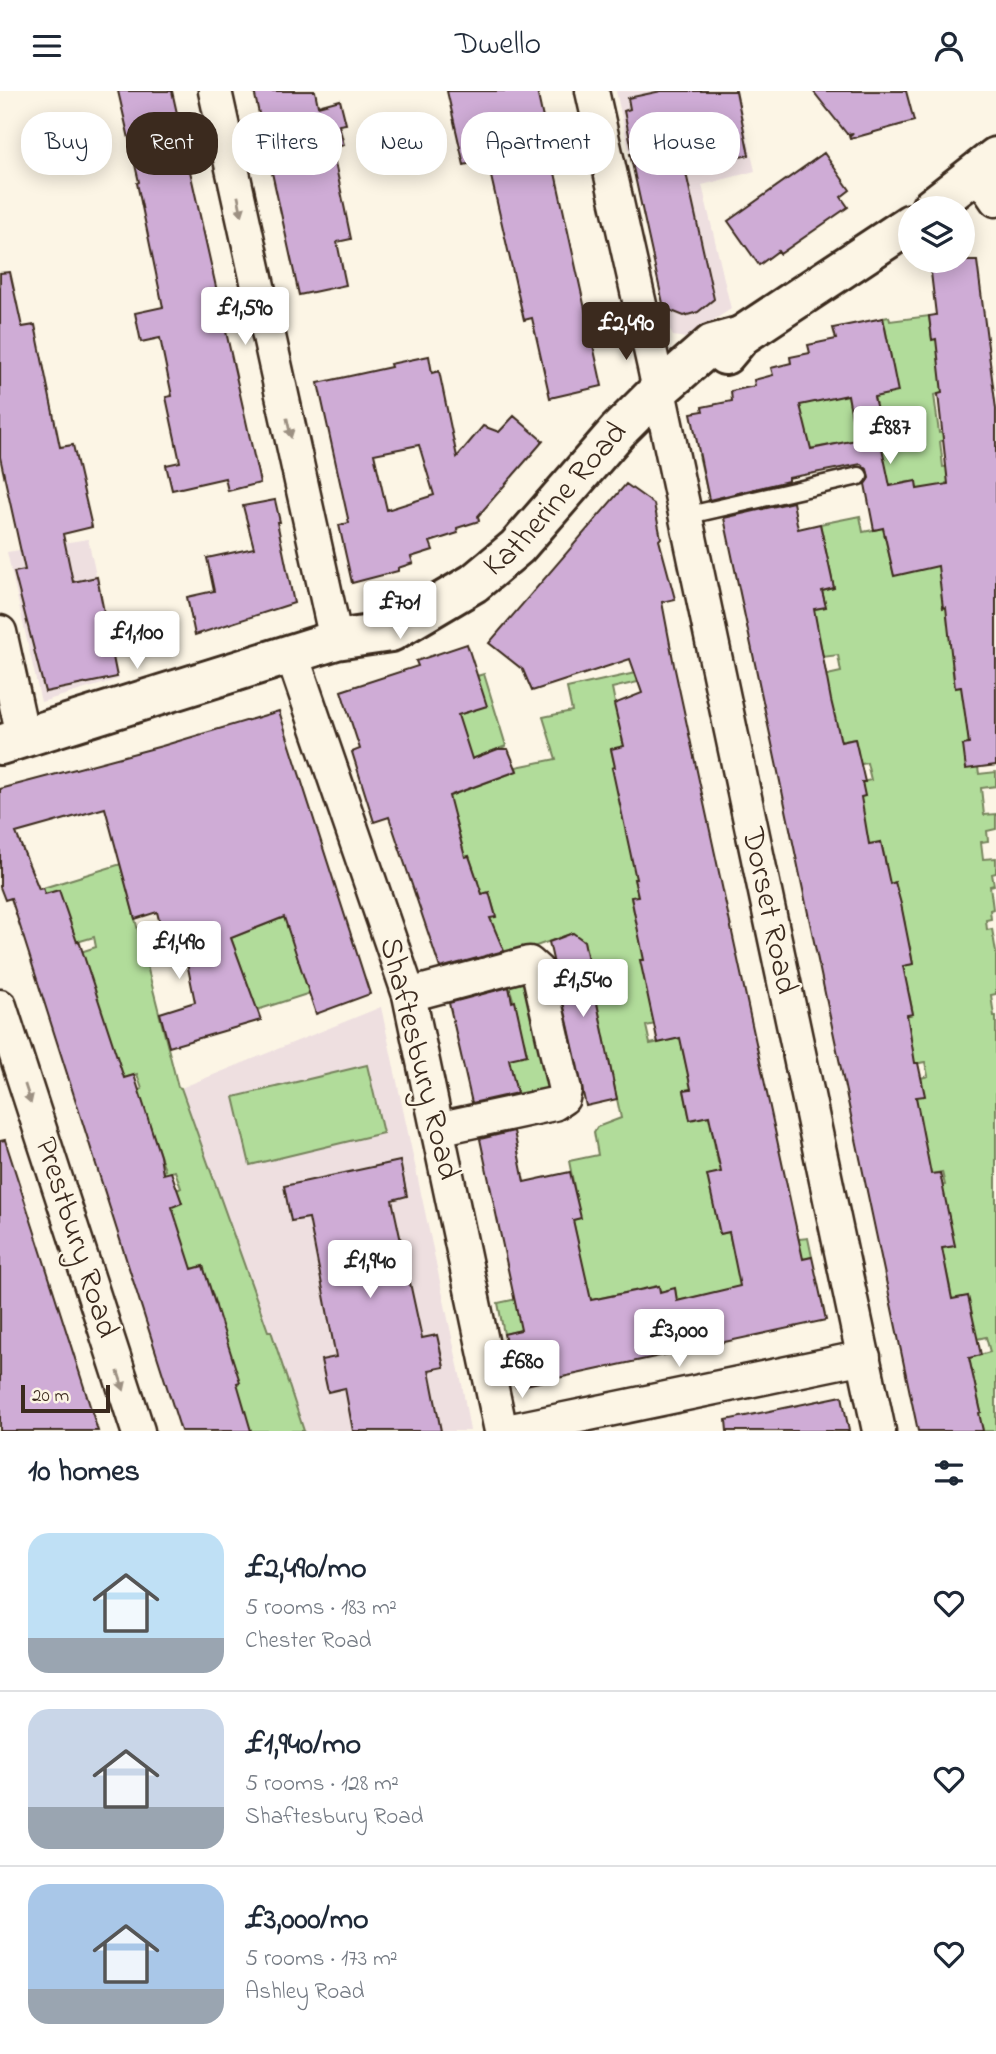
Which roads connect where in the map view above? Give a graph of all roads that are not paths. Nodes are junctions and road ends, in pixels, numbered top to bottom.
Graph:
1 (215, 91) edge
2 (592, 91) edge
3 (990, 176) edge
4 (953, 196) edge
5 (898, 232) edge
6 (659, 391) junction
7 (859, 476) dead end
8 (685, 516) junction
9 (0, 632) edge
10 (337, 640) junction
11 (292, 655) junction
12 (12, 741) edge
13 (409, 995) junction
14 (0, 1006) edge
15 (437, 1129) junction
16 (864, 1357) junction
17 (138, 1431) edge
18 (501, 1431) edge
19 (507, 1431) edge
20 (879, 1431) edge

1 -> 10 street
2 - 6 street, Dorset Road
3 - 4 main road
5 - 6 main road, Katherine Road
6 - 8 street, Dorset Road
6 - 10 main road, Katherine Road
7 - 8 lane
8 - 16 street, Dorset Road
9 - 12 street
10 - 11 main road, Katherine Road
11 - 12 main road, Katherine Road
11 - 13 street, Shaftesbury Road
13 - 15 street, Shaftesbury Road
13 - 15 street
14 -> 17 street, Prestbury Road
15 - 18 street, Shaftesbury Road
16 - 19 street
16 - 20 street, Dorset Road

